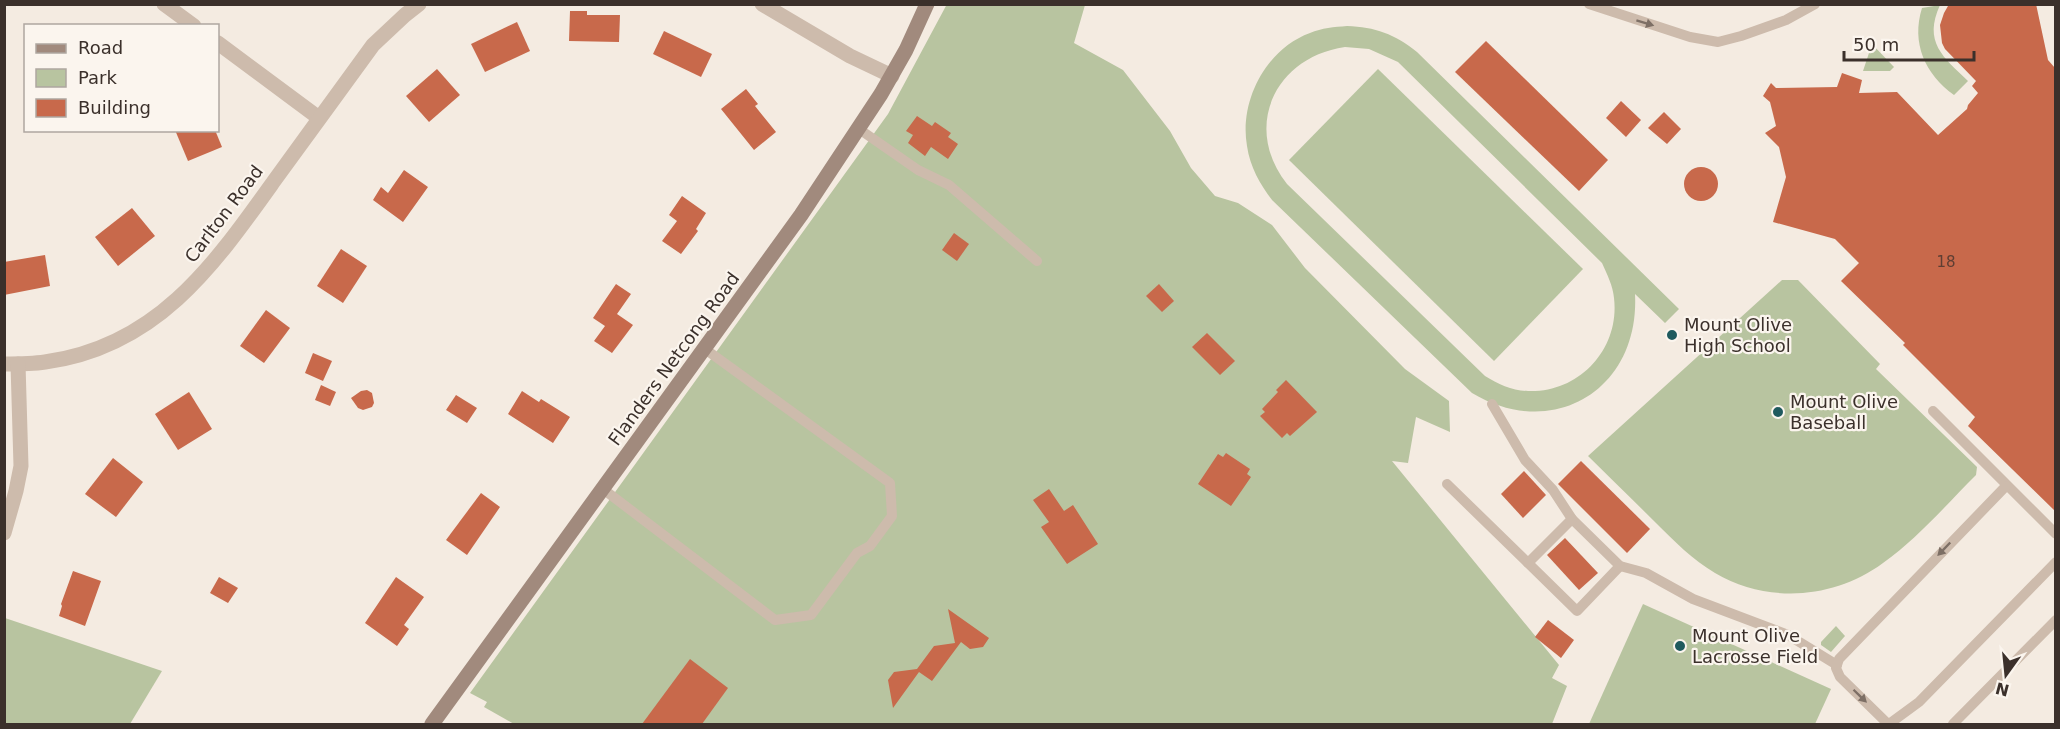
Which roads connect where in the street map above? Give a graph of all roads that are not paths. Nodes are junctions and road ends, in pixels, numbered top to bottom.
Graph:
1 (164, 4) edge
2 (419, 4) edge
3 (762, 4) edge
4 (927, 4) edge
5 (1589, 4) edge
6 (1815, 4) edge
7 (191, 24) edge
8 (219, 44) edge
9 (892, 76) junction
10 (320, 118) junction
11 (859, 129) junction
12 (1037, 261) dead end
13 (705, 349) junction
14 (11, 364) edge
15 (1492, 404) dead end
16 (1933, 411) dead end
17 (1447, 484) dead end
18 (2007, 486) junction
19 (603, 489) junction
20 (1572, 519) junction
21 (4, 533) edge
22 (2055, 534) edge
23 (2055, 562) edge
24 (1528, 564) junction
25 (1620, 566) junction
26 (2055, 620) edge
27 (1837, 665) junction
28 (432, 724) edge
29 (1888, 724) edge
30 (1953, 724) edge

1 - 7 street
2 - 10 street, Carlton Road
3 - 9 street
4 - 9 main road, Flanders Netcong Road
5 -> 6 lane
8 - 10 street
9 - 11 main road, Flanders Netcong Road
10 - 14 street, Carlton Road
11 - 12 lane
11 - 13 main road, Flanders Netcong Road
13 - 19 main road, Flanders Netcong Road
13 - 19 lane
14 - 21 street
15 - 20 lane
16 - 18 lane
17 - 24 lane
18 - 22 lane
18 -> 27 lane
19 - 28 main road, Flanders Netcong Road
20 - 24 lane
20 - 25 lane
23 - 29 lane
24 - 25 lane
25 - 27 lane
26 - 30 lane
27 -> 29 lane

